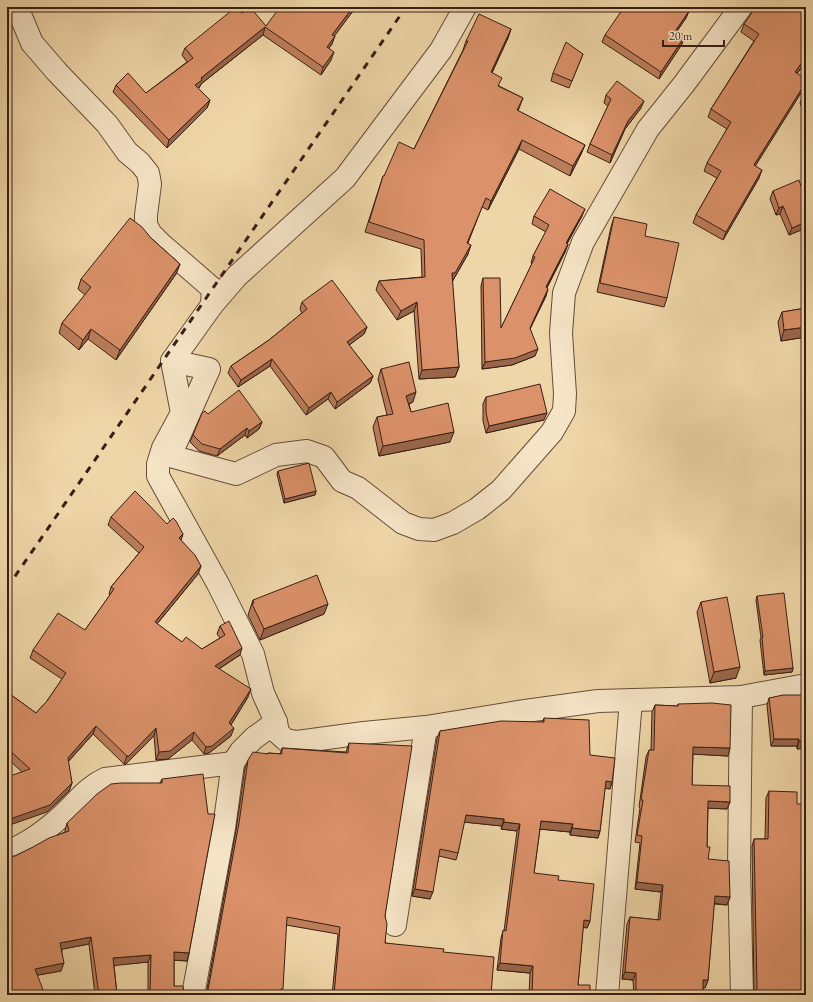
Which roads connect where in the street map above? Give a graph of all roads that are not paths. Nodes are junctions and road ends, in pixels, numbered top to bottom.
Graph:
1 (18, 7) edge
2 (465, 7) edge
3 (741, 7) edge
4 (212, 305) junction
5 (172, 361) junction
6 (806, 685) edge
7 (741, 697) junction
8 (631, 700) junction
9 (276, 722) junction
10 (426, 727) junction
11 (233, 763) junction
12 (7, 852) edge
13 (395, 924) dead end
14 (193, 995) edge
15 (607, 995) edge
16 (742, 995) edge

1 - 4 street
2 - 4 street
3 - 5 street
4 - 5 street
5 - 9 street
6 - 7 street
7 - 8 street
7 - 16 street
8 - 10 street
8 - 15 street
9 - 10 street
9 - 11 street
10 - 13 street
11 - 12 street
11 - 14 street

